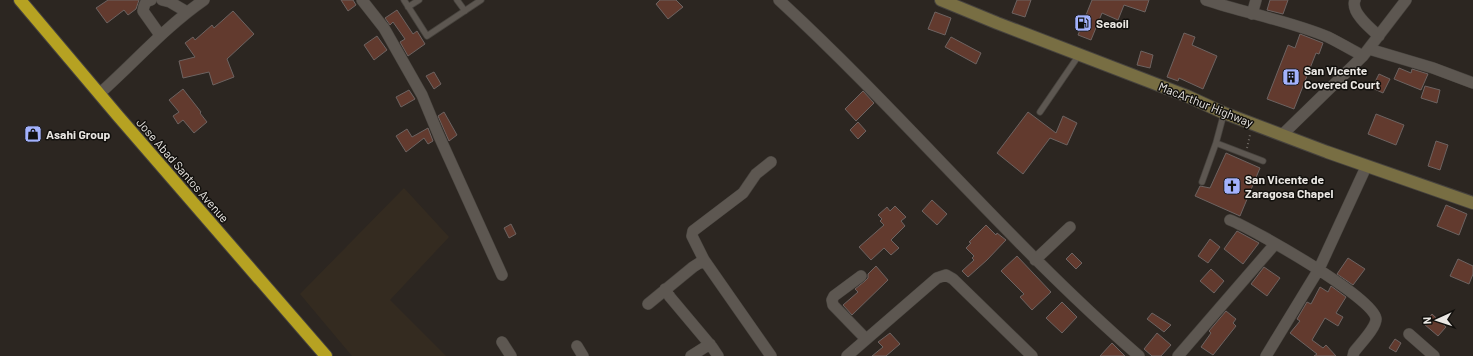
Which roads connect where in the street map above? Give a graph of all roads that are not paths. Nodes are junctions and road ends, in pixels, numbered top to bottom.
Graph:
1 (20, 0) edge
2 (151, 0) edge
3 (162, 0) edge
4 (204, 0) edge
5 (362, 0) edge
6 (404, 0) edge
7 (418, 0) edge
8 (457, 0) edge
9 (481, 0) edge
10 (779, 0) edge
11 (941, 0) edge
12 (1206, 0) edge
13 (1256, 0) edge
14 (1355, 0) edge
15 (1406, 0) edge
16 (955, 3) edge
17 (408, 7) junction
18 (465, 11) junction
19 (187, 12) junction
20 (1252, 14) junction
21 (160, 35) junction
22 (1380, 36) junction
23 (1366, 53) junction
24 (1079, 54) junction
25 (1473, 83) edge
26 (99, 94) junction
27 (1040, 112) dead end
28 (1224, 113) junction
29 (1283, 134) junction
30 (1216, 143) junction
31 (1263, 161) dead end
32 (771, 162) dead end
33 (1366, 167) junction
34 (1202, 182) dead end
35 (1473, 203) edge
36 (1230, 220) dead end
37 (1070, 227) dead end
38 (1275, 244) junction
39 (704, 260) junction
40 (1035, 260) junction
41 (1319, 269) junction
42 (502, 275) dead end
43 (861, 276) dead end
44 (665, 289) junction
45 (648, 304) dead end
46 (1409, 334) dead end
47 (866, 339) junction
48 (502, 342) dead end
49 (710, 344) junction
50 (577, 346) dead end
51 (326, 356) edge
52 (511, 356) edge
53 (583, 356) edge
54 (691, 356) edge
55 (718, 356) edge
56 (771, 356) edge
57 (847, 356) edge
58 (1032, 356) edge
59 (1139, 356) edge
60 (1178, 356) edge
61 (1266, 356) edge
62 (1353, 356) edge
63 (1434, 356) edge

1 - 26 highway, Jose Abad Santos Avenue
2 - 21 street
3 - 19 street
4 - 19 street
5 - 42 street
6 - 17 lane
7 - 17 lane
8 - 18 lane
9 - 18 lane
10 - 40 street
11 - 16 main road, MacArthur Highway
12 - 20 street
13 - 20 street
14 - 22 street
15 - 22 street
16 - 24 main road, MacArthur Highway
17 - 18 lane
19 - 21 street
20 - 23 street
21 - 26 street
22 - 23 street
23 - 25 street
23 - 29 street
24 - 27 lane
24 - 28 main road, MacArthur Highway
26 - 51 highway, Jose Abad Santos Avenue
28 - 29 main road, MacArthur Highway
28 - 30 lane
29 - 33 main road, MacArthur Highway
30 - 31 lane
30 - 34 lane
32 - 39 street
33 - 35 main road, MacArthur Highway
33 - 41 street
36 - 38 street
37 - 40 street
38 - 41 street
38 - 60 street
39 - 44 street
39 - 56 street
40 - 59 street
41 - 61 street
41 - 62 street
43 - 47 street
44 - 45 street
44 - 49 street
46 - 63 street
47 - 57 street
47 - 58 street
48 - 52 street
49 - 54 street
49 - 55 street
50 - 53 street

